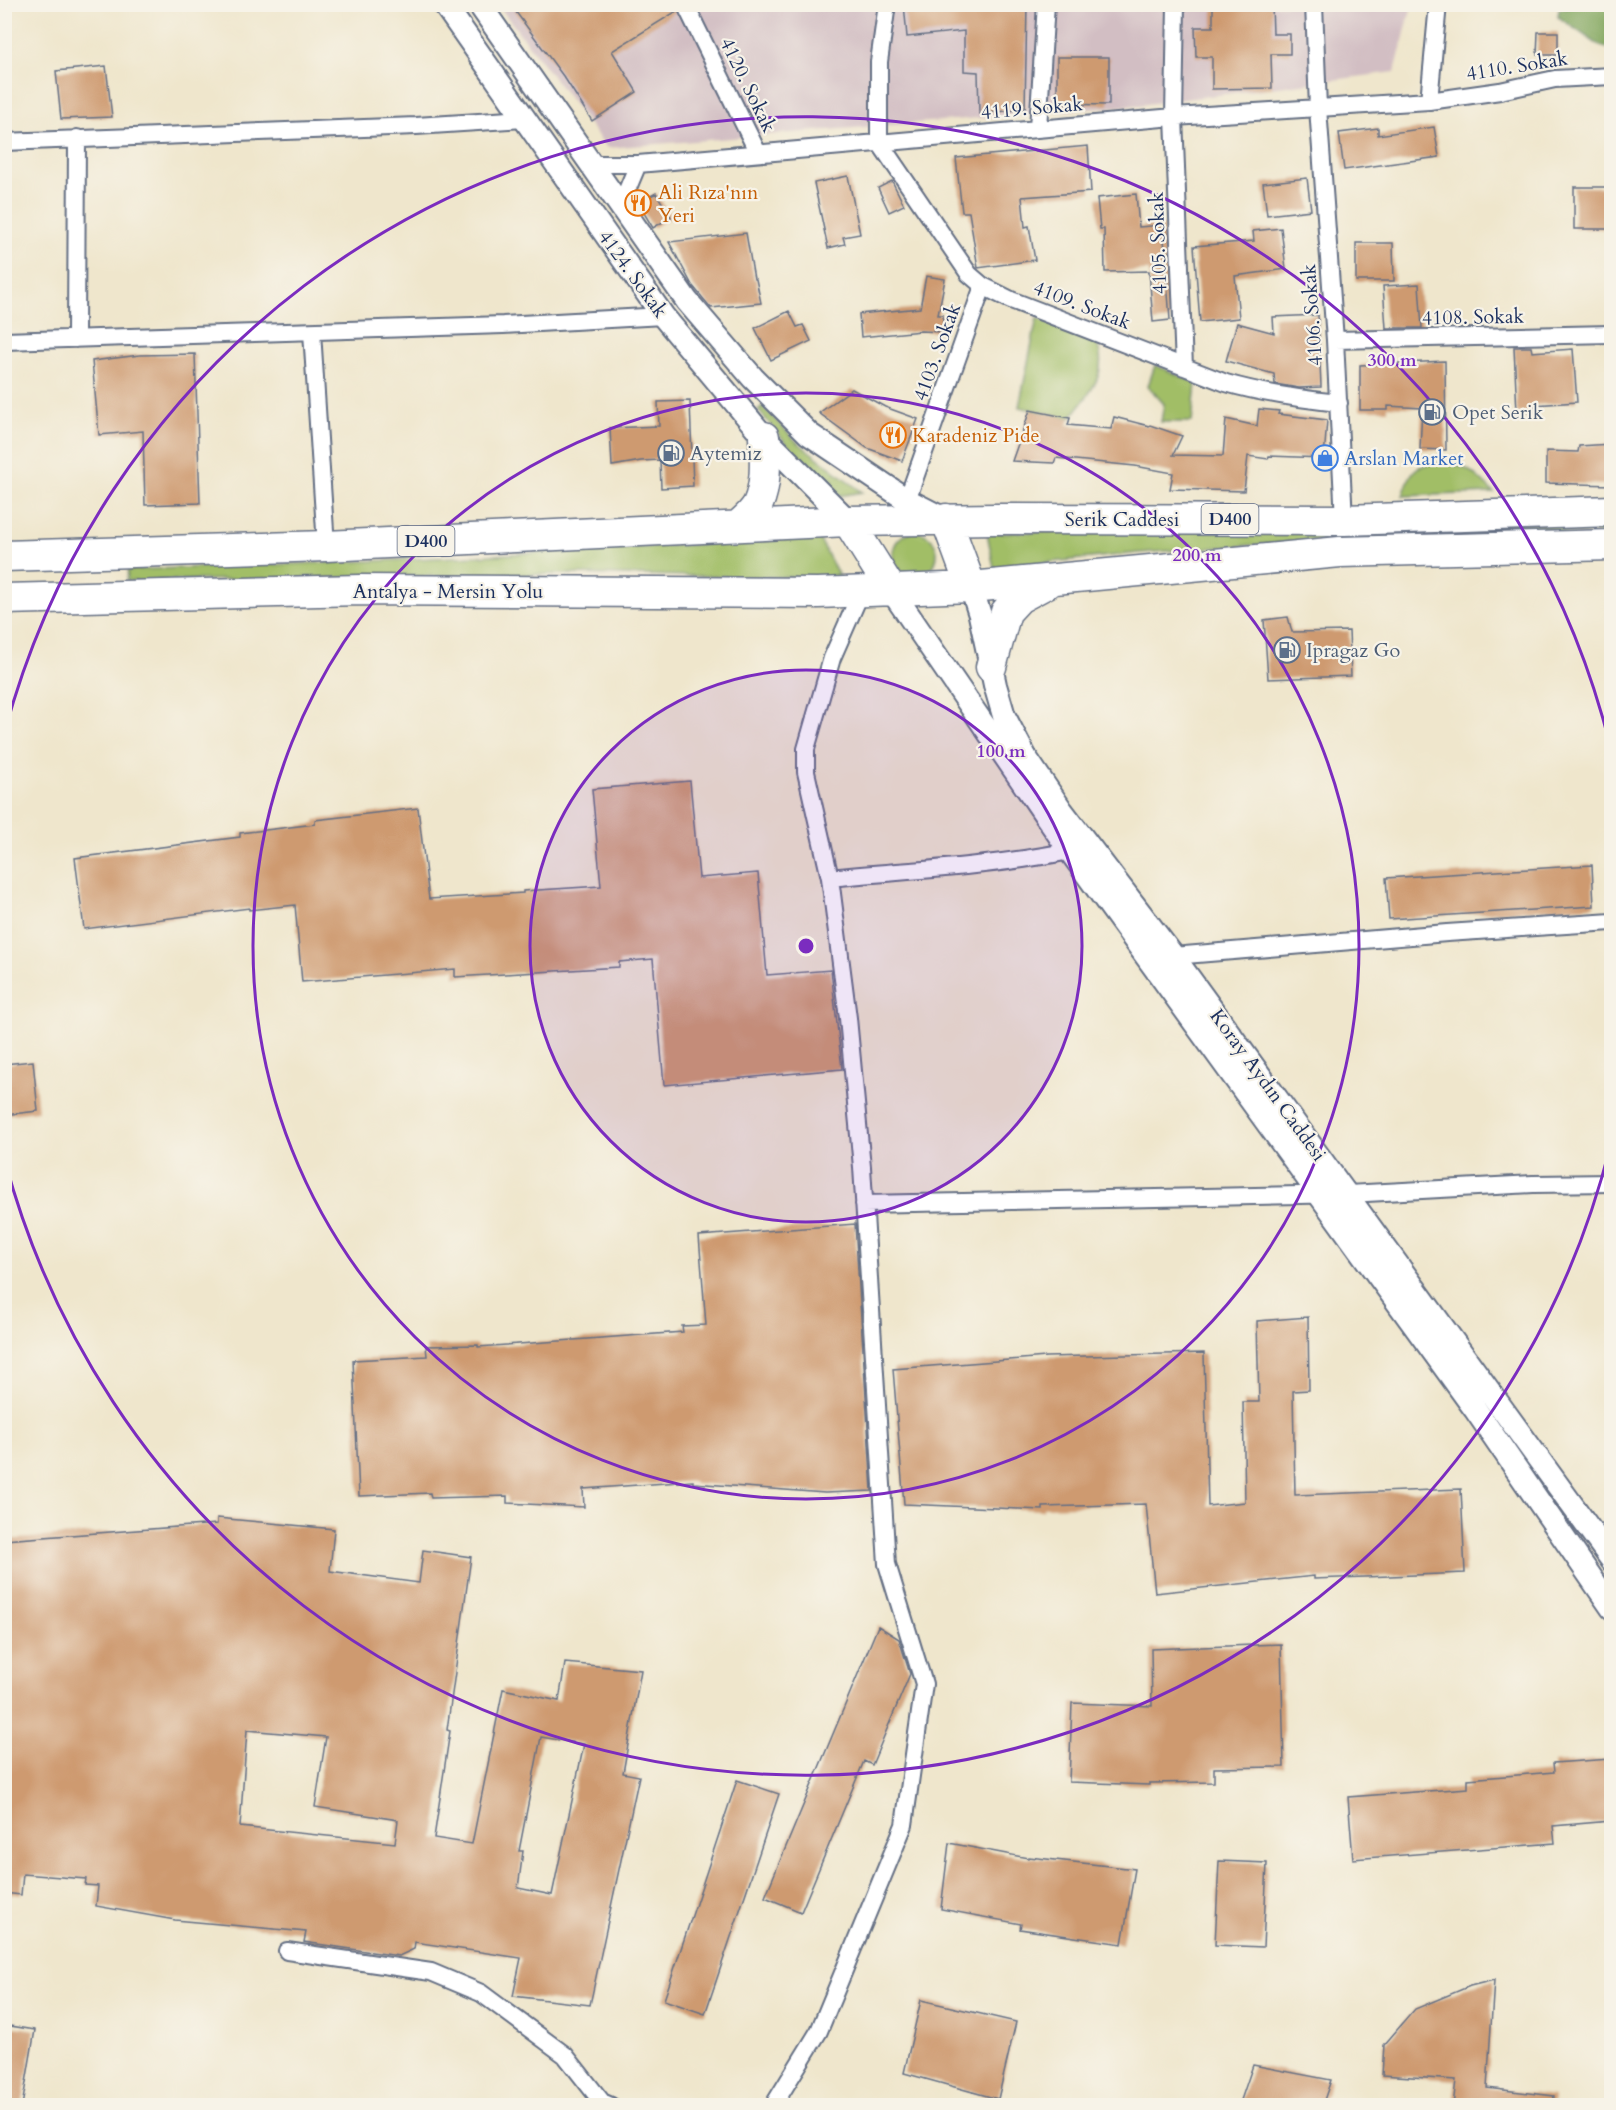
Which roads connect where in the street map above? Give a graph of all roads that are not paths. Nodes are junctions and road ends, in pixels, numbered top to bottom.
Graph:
1 (444, 4) edge
2 (479, 4) edge
3 (684, 4) edge
4 (887, 4) edge
5 (1046, 4) edge
6 (1176, 4) edge
7 (1314, 4) edge
8 (1438, 4) edge
9 (1611, 76) edge
10 (1429, 101) junction
11 (1318, 108) junction
12 (1174, 117) junction
13 (524, 119) junction
14 (1038, 128) junction
15 (77, 138) junction
16 (4, 142) edge
17 (879, 142) junction
18 (758, 153) junction
19 (590, 164) junction
20 (638, 164) junction
21 (620, 207) junction
22 (983, 286) junction
23 (663, 316) junction
24 (312, 332) junction
25 (1611, 334) edge
26 (76, 339) junction
27 (1335, 340) junction
28 (4, 341) edge
29 (1184, 367) junction
30 (1339, 403) junction
31 (764, 437) junction
32 (907, 500) junction
33 (1611, 511) edge
34 (946, 519) junction
35 (1344, 520) junction
36 (848, 522) junction
37 (739, 525) junction
38 (1611, 545) edge
39 (326, 546) junction
40 (4, 556) edge
41 (1057, 579) junction
42 (971, 587) junction
43 (892, 591) junction
44 (861, 592) junction
45 (4, 600) edge
46 (991, 667) junction
47 (1070, 851) junction
48 (830, 878) junction
49 (1611, 922) edge
50 (1173, 956) junction
51 (1611, 1183) edge
52 (1318, 1194) junction
53 (1348, 1194) junction
54 (864, 1204) junction
55 (1611, 1560) edge
56 (1611, 1608) edge
57 (287, 1952) dead end
58 (611, 2106) edge
59 (773, 2106) edge

1 - 13 main road, 4124. Sokak
2 - 19 main road
3 - 18 street, 4120. Sokak
4 - 17 street
5 - 14 street
6 - 12 street, 4105. Sokak
7 - 11 street, 4106. Sokak
8 - 10 street
9 - 10 street, 4110. Sokak
10 - 11 street, 4119. Sokak
11 - 12 street, 4119. Sokak
11 - 27 street, 4106. Sokak
12 - 14 street, 4119. Sokak
12 - 29 street, 4105. Sokak
13 - 15 street
13 - 23 main road, 4124. Sokak
14 - 17 street, 4119. Sokak
15 - 16 street
15 - 26 street
17 - 18 street, 4119. Sokak
17 - 22 street, 4109. Sokak
18 - 20 street, 4119. Sokak
19 - 20 street, 4119. Sokak
19 - 21 main road
20 - 21 street
21 - 32 main road
22 - 29 street, 4109. Sokak
22 - 32 street, 4103. Sokak
23 - 24 street
23 - 31 main road, 4124. Sokak
24 - 26 street
24 - 39 street
25 - 27 street, 4108. Sokak
26 - 28 street
27 - 30 street, 4106. Sokak
29 - 30 street, 4109. Sokak
30 - 35 street, 4106. Sokak
31 - 36 main road, 4124. Sokak
31 - 37 highway
32 - 34 main road
33 - 35 highway, Serik Caddesi / D400
34 - 35 highway, Serik Caddesi / D400
34 - 36 highway, Serik Caddesi / D400
34 - 42 highway
36 - 37 highway, D400
36 - 43 highway
37 - 39 highway, D400
38 - 41 highway, D400
39 - 40 highway, D400
41 - 42 highway, D400
41 - 46 highway
42 - 43 highway, D400
42 - 46 main road, Koray Aydın Caddesi
43 - 44 highway, Antalya - Mersin Yolu / D400
43 - 47 main road
44 - 45 highway, Antalya - Mersin Yolu / D400
44 - 48 street
46 - 50 main road, Koray Aydın Caddesi
47 - 48 street
47 - 52 main road
48 - 54 street
49 - 50 street
50 - 53 main road, Koray Aydın Caddesi
51 - 53 street
52 - 53 street
52 - 54 street
52 - 56 main road
53 - 55 main road, Koray Aydın Caddesi
54 - 59 street
57 - 58 street

